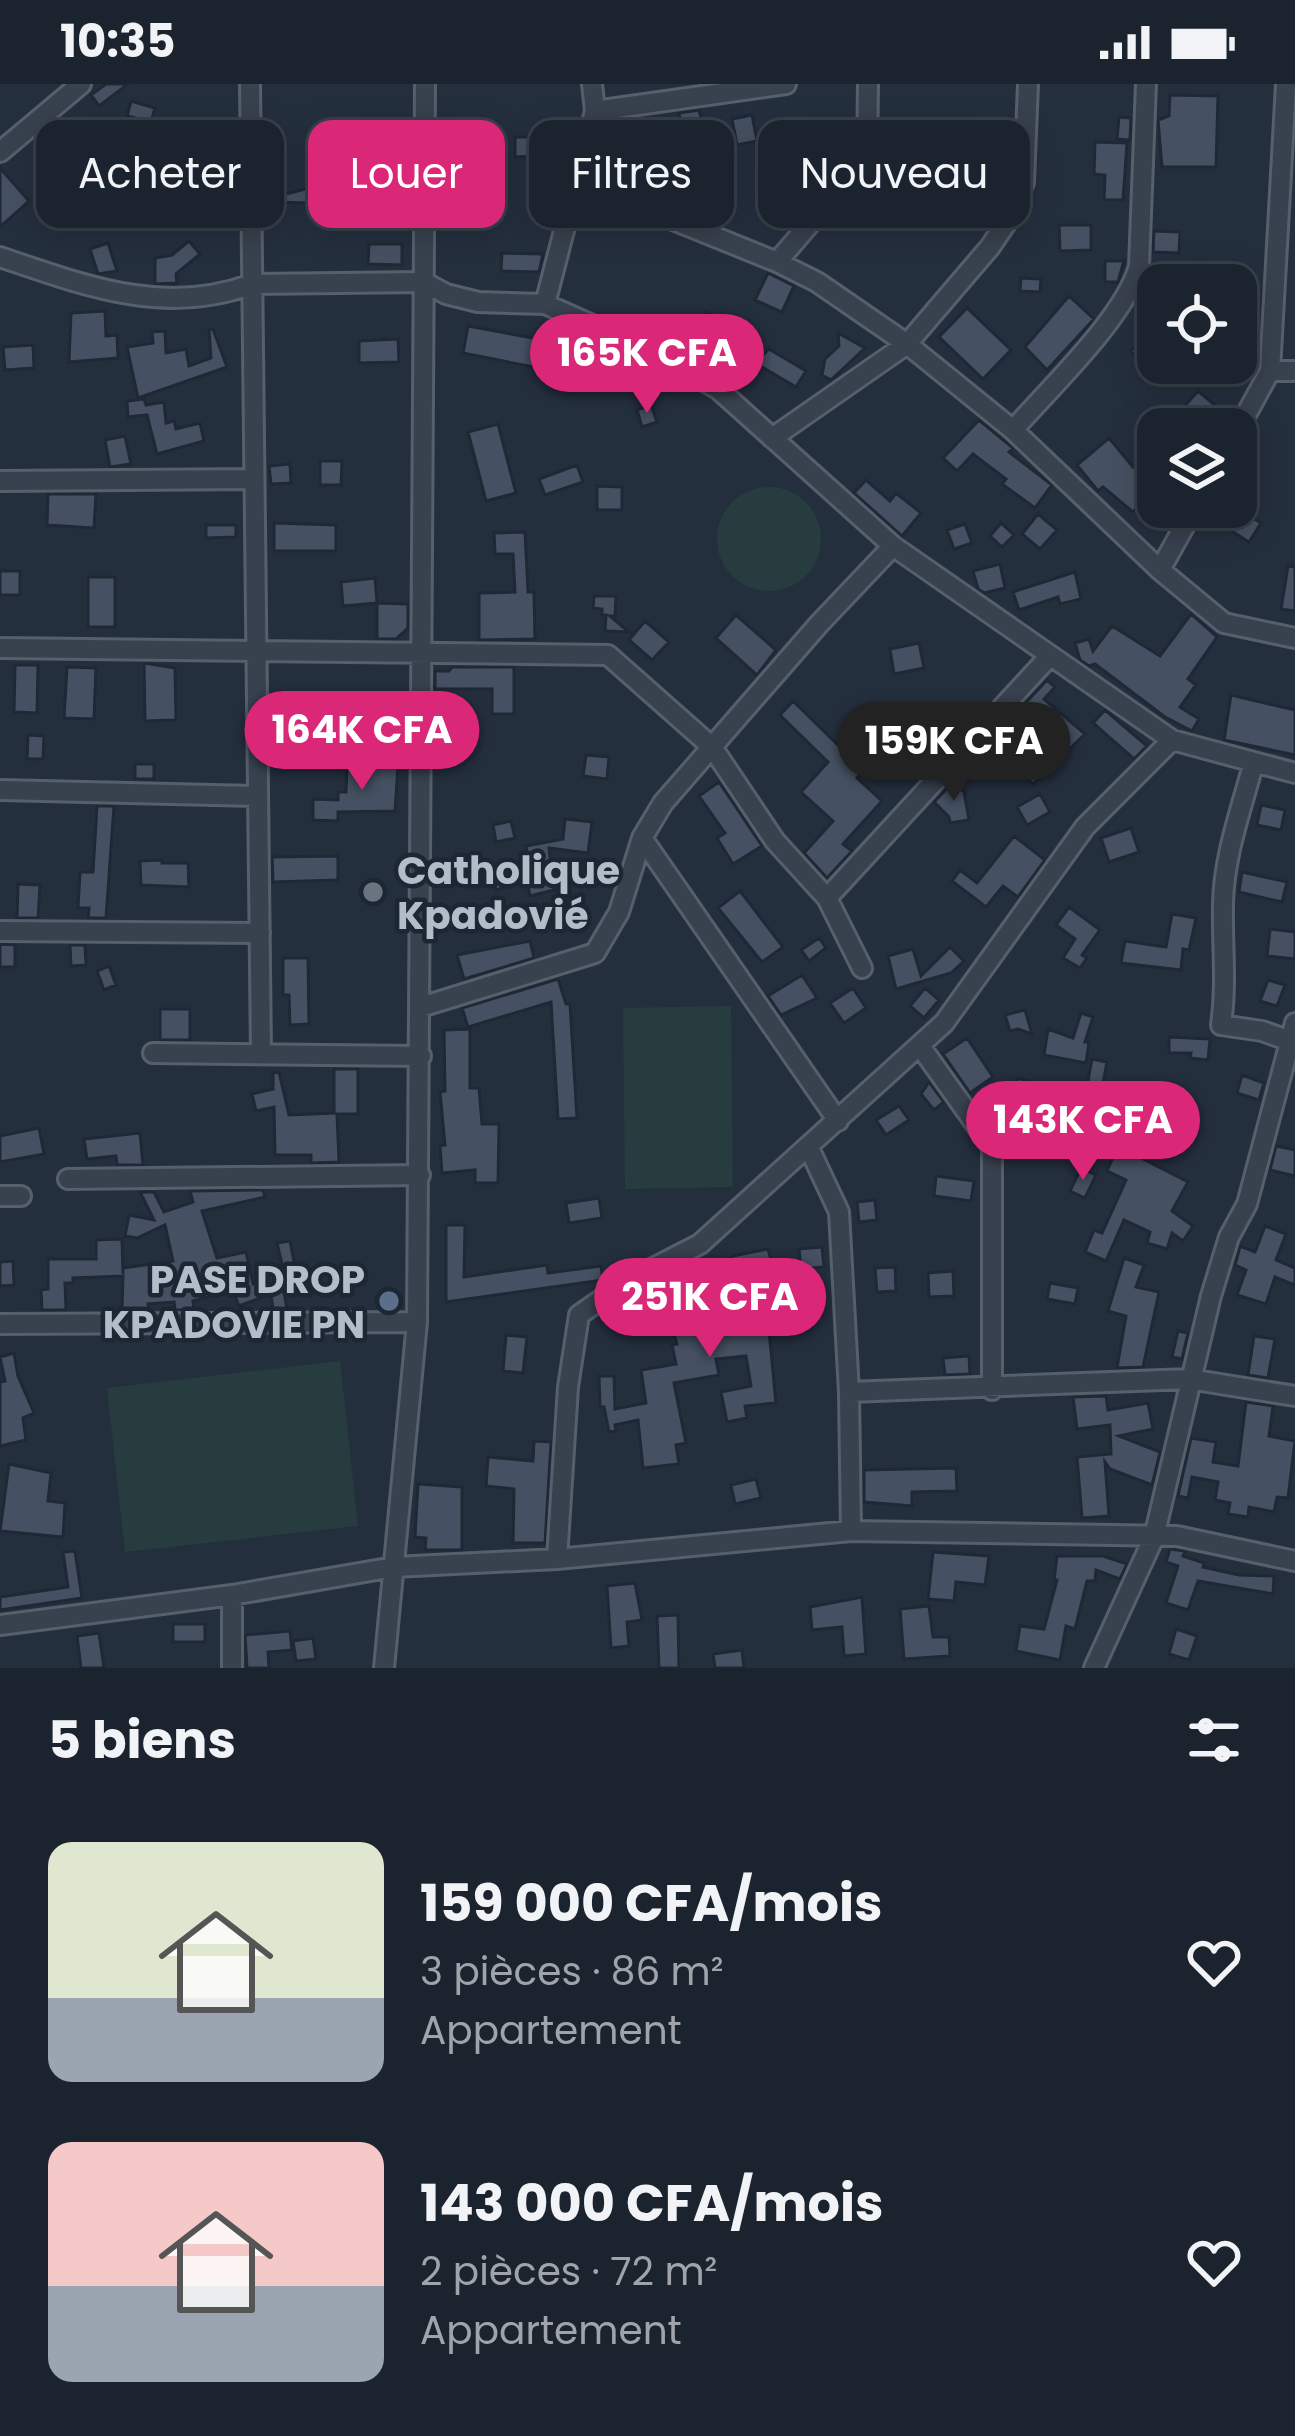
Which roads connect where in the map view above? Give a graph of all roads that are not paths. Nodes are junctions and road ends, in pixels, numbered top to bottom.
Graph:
1 (81, 84) edge
2 (250, 84) edge
3 (425, 84) edge
4 (592, 84) edge
5 (786, 84) edge
6 (868, 84) edge
7 (1028, 84) edge
8 (1146, 84) edge
9 (1286, 84) edge
10 (596, 111) junction
11 (594, 120) edge
12 (0, 152) edge
13 (567, 228) edge
14 (693, 228) edge
15 (0, 257) edge
16 (777, 262) junction
17 (424, 282) junction
18 (252, 284) junction
19 (545, 304) junction
20 (907, 344) junction
21 (1295, 370) edge
22 (1270, 371) junction
23 (1250, 408) edge
24 (1013, 430) junction
25 (772, 438) junction
26 (254, 479) junction
27 (0, 481) edge
28 (1183, 528) edge
29 (893, 546) junction
30 (1160, 570) junction
31 (1295, 638) edge
32 (0, 648) edge
33 (256, 651) junction
34 (423, 653) junction
35 (1048, 658) junction
36 (1172, 740) junction
37 (712, 746) junction
38 (1253, 765) junction
39 (1295, 773) edge
40 (0, 790) edge
41 (258, 796) junction
42 (642, 838) junction
43 (827, 898) junction
44 (0, 931) edge
45 (260, 934) junction
46 (862, 968) dead end
47 (421, 1006) junction
48 (1293, 1032) edge
49 (920, 1046) junction
50 (152, 1053) dead end
51 (261, 1054) junction
52 (421, 1056) junction
53 (1289, 1072) edge
54 (838, 1120) junction
55 (808, 1146) junction
56 (420, 1175) junction
57 (68, 1178) dead end
58 (0, 1196) edge
59 (21, 1196) dead end
60 (417, 1322) junction
61 (0, 1324) edge
62 (1189, 1379) junction
63 (992, 1390) junction
64 (849, 1392) junction
65 (1295, 1396) edge
66 (851, 1531) junction
67 (1154, 1537) junction
68 (557, 1559) junction
69 (1295, 1561) edge
70 (394, 1567) junction
71 (232, 1595) junction
72 (0, 1625) edge
73 (232, 1668) edge
74 (384, 1668) edge
75 (1094, 1668) edge

1 - 12 street
2 - 18 street
3 - 17 street
4 - 10 street
5 - 10 street
6 - 16 street
7 - 20 street
8 - 24 street
9 - 22 street
10 - 11 street
13 - 19 street
14 - 16 street
15 - 18 street
16 - 20 street
17 - 18 street
17 - 19 street
17 - 34 street
18 - 26 street
19 - 25 street
20 - 24 street
20 - 25 street
21 - 22 street
22 - 23 street
24 - 30 street
25 - 29 street
26 - 27 street
26 - 33 street
28 - 30 street
29 - 35 street
29 - 37 street
30 - 31 street
32 - 33 street
33 - 34 street
33 - 41 street
34 - 37 street
34 - 47 street
35 - 36 street
35 - 43 street
36 - 38 street
36 - 49 street
37 - 42 street
37 - 43 street
38 - 39 street
38 - 48 street
40 - 41 street
41 - 45 street
42 - 47 street
42 - 54 street
43 - 46 street
44 - 45 street
45 - 51 street
47 - 52 street
48 - 53 street
49 - 54 street
49 - 63 street
50 - 51 street
51 - 52 street
52 - 56 street
53 - 62 street
54 - 55 street
55 - 64 street
55 - 68 street
56 - 57 street
56 - 60 street
58 - 59 street
60 - 61 street
60 - 70 street
62 - 63 street
62 - 65 street
62 - 67 street
63 - 64 street
64 - 66 street
66 - 67 street
66 - 68 street
67 - 69 street
67 - 75 street
68 - 70 street
70 - 71 street
70 - 74 street
71 - 72 street
71 - 73 street

